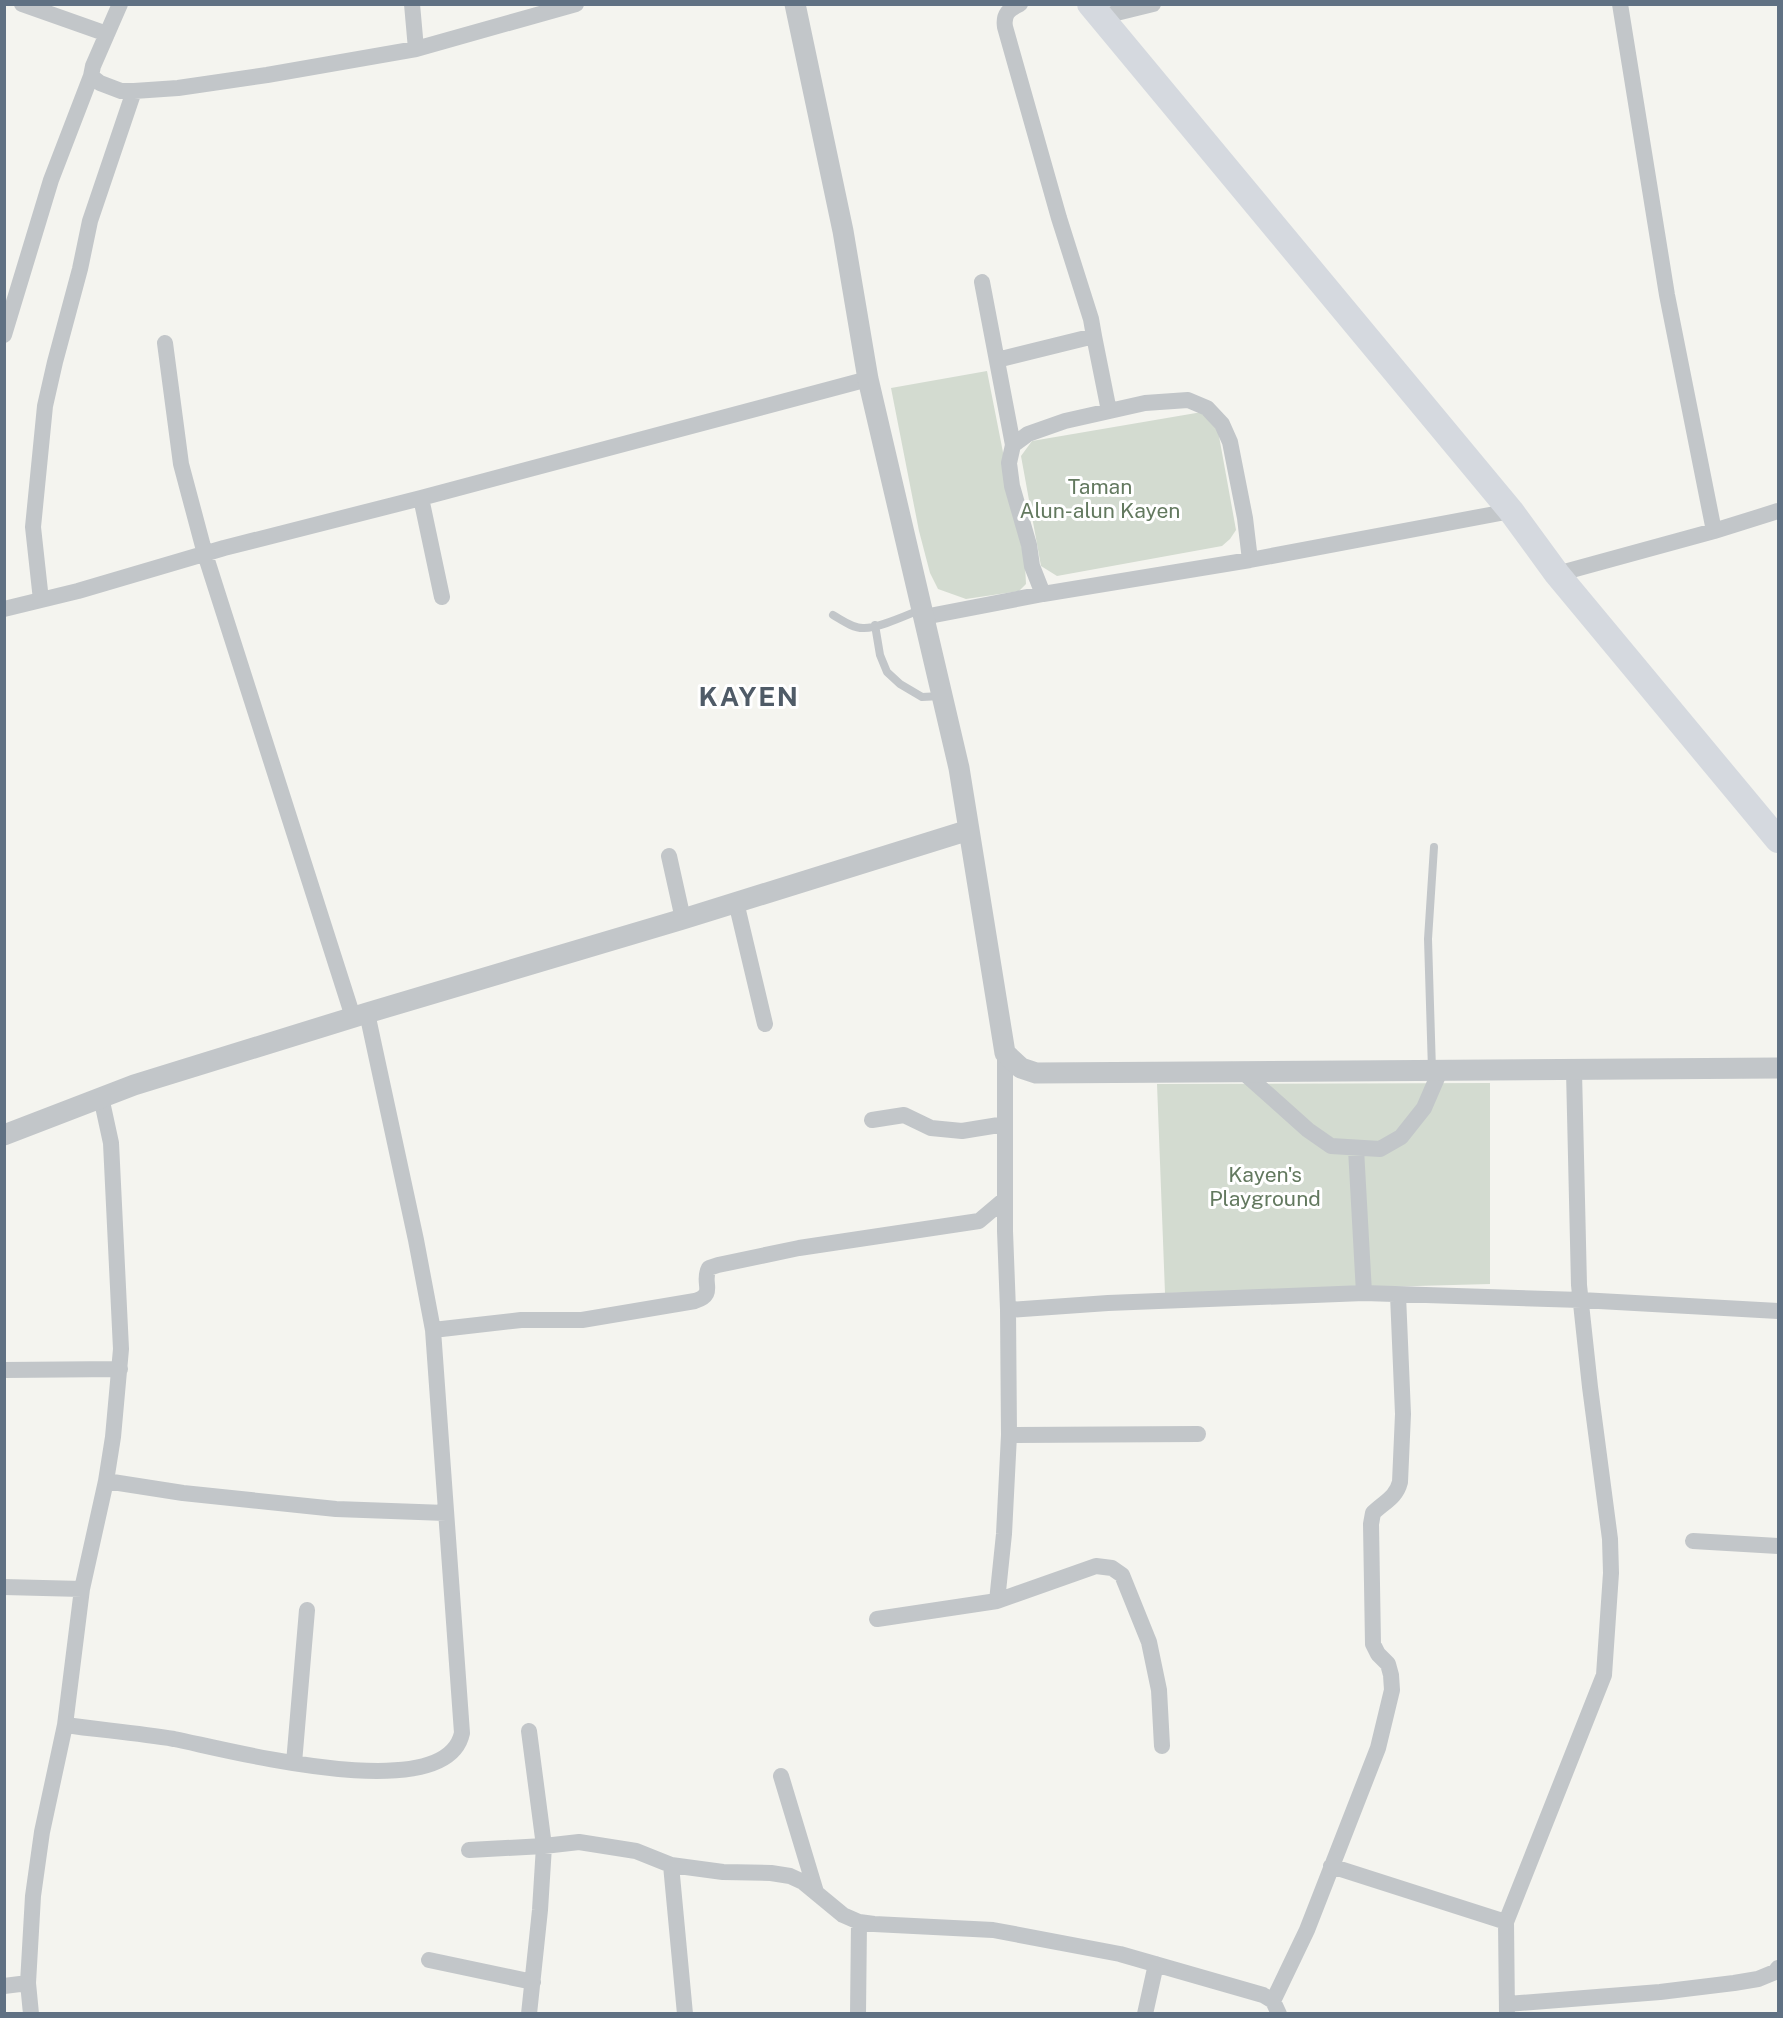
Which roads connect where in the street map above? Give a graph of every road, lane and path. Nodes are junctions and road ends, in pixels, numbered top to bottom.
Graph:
1 (22, 4) edge
2 (120, 4) edge
3 (412, 4) edge
4 (576, 4) edge
5 (795, 4) edge
6 (1020, 4) edge
7 (1154, 4) edge
8 (1620, 4) edge
9 (1095, 11) edge
10 (107, 34) junction
11 (416, 49) junction
12 (96, 80) junction
13 (128, 91) junction
14 (982, 282) dead end
15 (4, 335) edge
16 (1095, 336) junction
17 (165, 343) dead end
18 (997, 360) junction
19 (868, 379) junction
20 (1109, 411) junction
21 (1013, 445) junction
22 (421, 498) junction
23 (1511, 511) junction
24 (1779, 511) edge
25 (1714, 531) junction
26 (205, 554) junction
27 (1250, 560) junction
28 (1557, 574) junction
29 (1042, 594) junction
30 (442, 597) dead end
31 (41, 600) junction
32 (4, 609) edge
33 (923, 613) junction
34 (833, 615) dead end
35 (875, 625) junction
36 (942, 696) junction
37 (1774, 828) edge
38 (969, 830) junction
39 (1434, 847) dead end
40 (669, 856) dead end
41 (736, 902) junction
42 (683, 919) junction
43 (360, 1015) junction
44 (765, 1024) dead end
45 (1005, 1053) junction
46 (1779, 1068) edge
47 (1436, 1071) junction
48 (1574, 1071) junction
49 (1243, 1072) junction
50 (101, 1097) junction
51 (872, 1120) dead end
52 (1005, 1124) junction
53 (4, 1136) edge
54 (1356, 1149) junction
55 (1005, 1199) junction
56 (1364, 1293) junction
57 (1398, 1295) junction
58 (1581, 1300) junction
59 (1008, 1310) junction
60 (1779, 1311) edge
61 (433, 1330) junction
62 (120, 1369) junction
63 (4, 1370) edge
64 (1198, 1434) dead end
65 (1009, 1435) junction
66 (106, 1481) junction
67 (446, 1513) junction
68 (1693, 1540) dead end
69 (1779, 1546) edge
70 (4, 1587) edge
71 (82, 1589) junction
72 (997, 1601) junction
73 (307, 1610) dead end
74 (877, 1619) dead end
75 (65, 1725) junction
76 (529, 1731) dead end
77 (1162, 1746) dead end
78 (294, 1763) junction
79 (782, 1776) dead end
80 (544, 1846) junction
81 (469, 1850) dead end
82 (671, 1865) junction
83 (1331, 1866) junction
84 (816, 1892) junction
85 (859, 1922) junction
86 (1506, 1922) junction
87 (429, 1960) dead end
88 (1156, 1964) junction
89 (1779, 1968) edge
90 (533, 1982) junction
91 (28, 1983) junction
92 (4, 1986) edge
93 (1276, 2007) edge
94 (1507, 2009) edge
95 (31, 2013) edge
96 (529, 2013) edge
97 (685, 2013) edge
98 (858, 2013) edge
99 (1145, 2013) edge

1 - 10 street
2 - 10 street
3 - 11 street
4 - 11 street
5 - 19 street
6 - 16 street
7 - 9 street
8 - 25 street
9 - 23 main road
10 - 12 street
11 - 13 street
12 - 13 street
12 - 15 street
13 - 31 street
14 - 18 street
16 - 18 street
16 - 20 street
17 - 26 street
18 - 21 street
19 - 22 street
19 - 33 street
20 - 21 street
20 - 27 street
21 - 29 street
22 - 26 street
22 - 30 street
23 - 27 street
23 - 28 main road
24 - 25 street
25 - 28 street
26 - 31 street
26 - 43 street
27 - 29 street
28 - 37 main road
29 - 33 street
31 - 32 street
33 - 35 lane
33 - 36 street
34 - 35 lane
35 - 36 lane
36 - 38 street
38 - 41 street
38 - 45 street
39 - 47 lane
40 - 42 street
41 - 42 street
41 - 44 street
42 - 43 street
43 - 50 street
43 - 61 street
45 - 49 street
45 - 52 street
46 - 48 street
47 - 48 street
47 - 49 street
47 - 54 street
48 - 58 street
49 - 54 street
50 - 53 street
50 - 62 street
51 - 52 street
52 - 55 street
54 - 56 street
55 - 59 street
55 - 61 street
56 - 57 street
56 - 59 street
57 - 58 street
57 - 83 street
58 - 60 street
58 - 86 street
59 - 65 street
61 - 67 street
62 - 63 street
62 - 66 street
64 - 65 street
65 - 72 street
66 - 67 street
66 - 71 street
67 - 78 street
68 - 69 street
70 - 71 street
71 - 75 street
72 - 74 street
72 - 77 street
73 - 78 street
75 - 78 street
75 - 91 street
76 - 80 street
79 - 84 street
80 - 81 street
80 - 82 street
80 - 90 street
82 - 84 street
82 - 97 street
83 - 86 street
83 - 93 street
84 - 85 street
85 - 88 street
85 - 98 street
86 - 94 street
87 - 90 street
88 - 93 street
88 - 99 street
89 - 94 street
90 - 96 street
91 - 92 street
91 - 95 street

